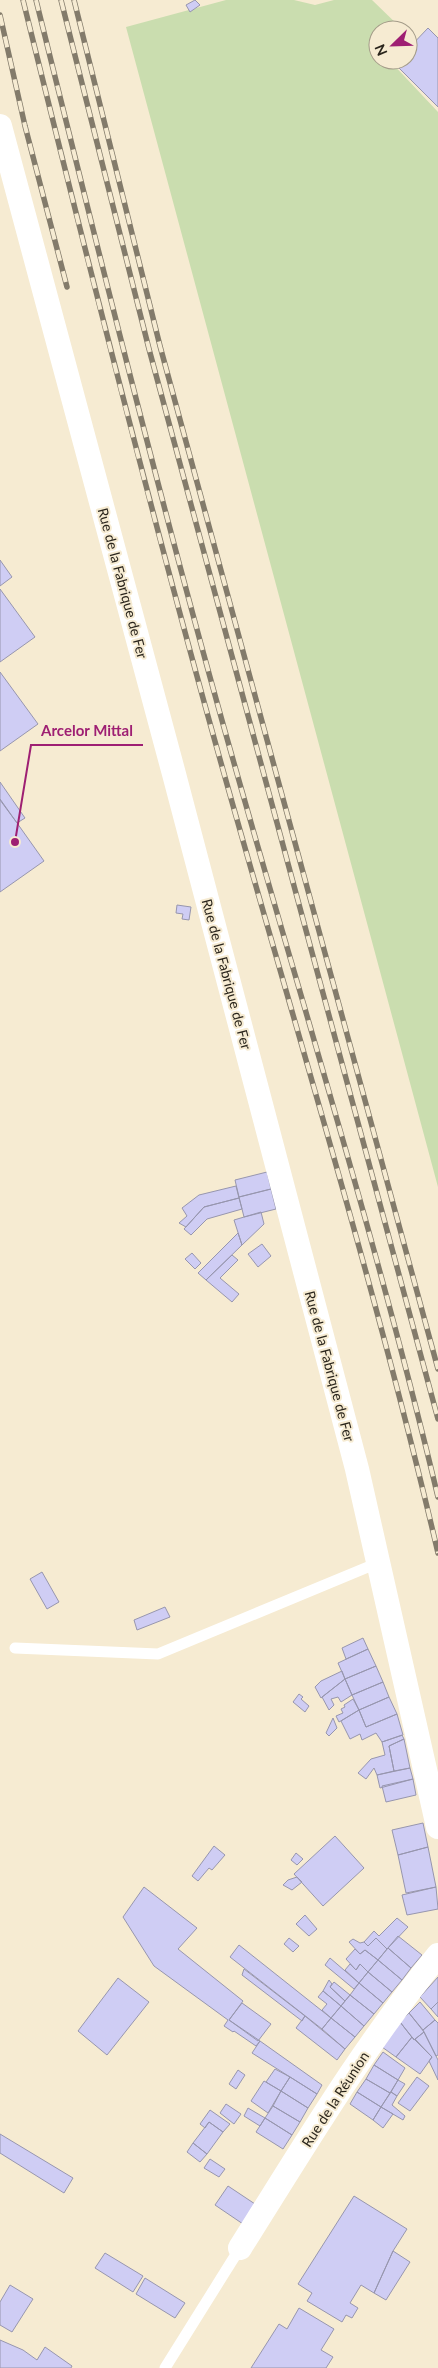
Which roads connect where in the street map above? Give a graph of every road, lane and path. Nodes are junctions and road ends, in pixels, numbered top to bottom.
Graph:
1 (0, 126) edge
2 (380, 1562) junction
3 (15, 1648) dead end
4 (438, 1827) edge
5 (438, 1955) edge
6 (240, 2248) joint
7 (166, 2368) edge

1 - 2 street, Rue de la Fabrique de Fer
2 - 3 lane
2 - 4 street, Rue de la Fabrique de Fer
5 - 6 street, Rue de la Réunion
6 - 7 lane

